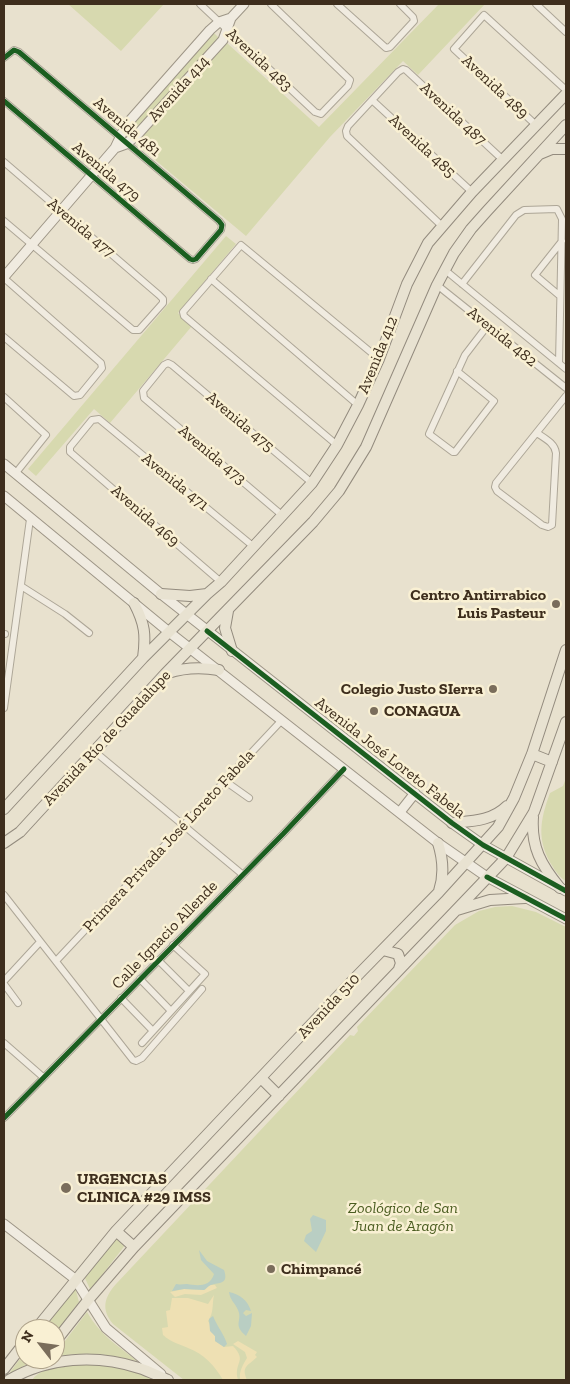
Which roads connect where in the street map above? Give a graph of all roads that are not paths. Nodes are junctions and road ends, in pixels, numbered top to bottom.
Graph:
1 (200, 4) edge
2 (244, 4) edge
3 (271, 4) edge
4 (337, 4) edge
5 (400, 4) edge
6 (536, 4) edge
7 (231, 18) junction
8 (219, 22) junction
9 (228, 30) junction
10 (566, 32) edge
11 (4, 58) edge
12 (566, 92) edge
13 (372, 100) junction
14 (4, 101) edge
15 (536, 125) junction
16 (566, 125) edge
17 (119, 137) junction
18 (126, 144) junction
19 (115, 148) junction
20 (566, 149) edge
21 (539, 154) junction
22 (503, 160) junction
23 (4, 162) edge
24 (90, 176) junction
25 (472, 192) junction
26 (61, 210) junction
27 (4, 221) edge
28 (442, 226) junction
29 (562, 241) junction
30 (32, 244) junction
31 (193, 260) joint
32 (445, 270) junction
33 (4, 278) edge
34 (211, 279) junction
35 (462, 284) junction
36 (438, 286) junction
37 (560, 296) junction
38 (488, 325) junction
39 (4, 337) edge
40 (379, 359) junction
41 (168, 363) joint
42 (559, 363) junction
43 (566, 369) edge
44 (457, 371) junction
45 (566, 388) edge
46 (566, 396) edge
47 (4, 397) edge
48 (358, 405) junction
49 (537, 432) junction
50 (337, 444) junction
51 (69, 450) joint
52 (4, 464) edge
53 (15, 474) junction
54 (312, 483) junction
55 (4, 496) edge
56 (283, 516) junction
57 (30, 518) junction
58 (254, 547) junction
59 (221, 582) junction
60 (21, 586) junction
61 (161, 594) junction
62 (207, 594) junction
63 (134, 603) junction
64 (229, 609) junction
65 (187, 614) junction
66 (207, 631) junction
67 (170, 632) junction
68 (89, 633) dead end
69 (191, 648) junction
70 (566, 650) edge
71 (232, 651) junction
72 (143, 658) junction
73 (219, 670) junction
74 (165, 674) junction
75 (4, 708) edge
76 (282, 720) junction
77 (566, 722) edge
78 (94, 751) junction
79 (532, 754) junction
80 (552, 762) junction
81 (344, 768) junction
82 (225, 781) junction
83 (415, 793) junction
84 (249, 798) dead end
85 (514, 798) junction
86 (4, 809) edge
87 (400, 812) junction
88 (534, 812) junction
89 (452, 823) junction
90 (184, 824) junction
91 (4, 843) edge
92 (438, 843) junction
93 (483, 845) junction
94 (506, 858) junction
95 (466, 864) junction
96 (242, 874) junction
97 (487, 877) junction
98 (563, 889) edge
99 (439, 892) junction
100 (4, 894) edge
101 (525, 898) junction
102 (454, 912) junction
103 (566, 919) edge
104 (40, 942) junction
105 (173, 945) junction
106 (383, 950) junction
107 (158, 960) junction
108 (56, 961) junction
109 (399, 969) junction
110 (140, 979) junction
111 (4, 983) edge
112 (202, 990) dead end
113 (189, 991) junction
114 (121, 998) junction
115 (18, 1003) dead end
116 (171, 1011) junction
117 (101, 1018) junction
118 (153, 1030) junction
119 (4, 1043) edge
120 (142, 1043) dead end
121 (43, 1077) junction
122 (261, 1078) junction
123 (279, 1096) junction
124 (4, 1118) edge
125 (4, 1224) edge
126 (116, 1231) junction
127 (134, 1247) junction
128 (75, 1279) junction
129 (89, 1299) junction
130 (44, 1319) edge
131 (65, 1329) edge
132 (15, 1355) edge
133 (65, 1360) edge
134 (4, 1369) edge
135 (28, 1369) edge
136 (34, 1369) edge
137 (9, 1380) edge
138 (26, 1380) edge
139 (168, 1380) edge

1 - 8 street, Avenida 483
2 - 7 main road, Avenida 414
3 - 9 street, Avenida 483
4 - 5 street
6 - 10 street
7 - 8 main road, Avenida 414
7 - 9 main road, Avenida 414
8 - 9 street, Avenida 483
8 - 17 main road, Avenida 414
9 - 18 main road, Avenida 414
11 - 17 street, Avenida 481
12 - 15 main road, Avenida 412
12 - 15 street, Avenida 489
13 - 22 street, Avenida 487
13 - 25 street, Avenida 485
13 - 28 street
14 - 24 street, Avenida 479
15 - 22 main road, Avenida 412
16 - 21 main road, Avenida 412
17 - 18 street, Avenida 481
17 - 19 main road, Avenida 414
18 - 19 main road, Avenida 414
18 - 31 street, Avenida 481
19 - 24 main road, Avenida 414
20 - 21 main road
21 - 32 main road, Avenida 412
22 - 25 main road, Avenida 412
23 - 26 street, Avenida 477
24 - 26 main road, Avenida 414
24 - 31 street, Avenida 479
25 - 28 main road, Avenida 412
26 - 30 main road, Avenida 414
26 - 30 street, Avenida 477
27 - 30 street
28 - 40 main road, Avenida 412
29 - 35 street
29 - 37 street
29 - 37 street
30 - 33 main road, Avenida 414
32 - 35 street, Avenida 482
32 - 36 main road, Avenida 412
33 - 39 street
34 - 40 street
34 - 48 street
34 - 50 street
35 - 42 street, Avenida 482
36 - 38 street, Avenida 482
36 - 64 main road, Avenida 412
37 - 42 street
38 - 44 street
38 - 45 street, Avenida 482
40 - 48 main road, Avenida 412
41 - 54 street, Avenida 475
41 - 56 street, Avenida 473
42 - 43 street, Avenida 482
44 - 44 street
46 - 49 street
47 - 53 street
48 - 50 main road, Avenida 412
49 - 49 street
50 - 54 main road, Avenida 412
51 - 58 street, Avenida 471
51 - 59 street, Avenida 469
52 - 53 main road, Avenida José Loreto Fabela
53 - 61 main road, Avenida José Loreto Fabela
54 - 56 main road, Avenida 412
55 - 57 main road
56 - 58 main road, Avenida 412
57 - 60 street
57 - 63 main road
58 - 59 main road, Avenida 412
59 - 62 main road, Avenida 412
60 - 68 street
60 - 75 street
61 - 62 main road
61 - 65 main road, Avenida José Loreto Fabela
62 - 65 main road, Avenida 412
63 - 67 main road
63 - 72 main road
64 - 66 main road, Avenida 412
64 - 71 main road
65 - 66 main road, Avenida José Loreto Fabela
65 - 67 main road, Avenida Río de Guadalupe
66 - 69 main road, Avenida Río de Guadalupe
66 - 71 main road, Avenida José Loreto Fabela
67 - 69 main road
67 - 72 main road, Avenida Río de Guadalupe
69 - 73 main road
69 - 74 main road, Avenida Río de Guadalupe
70 - 79 main road, Avenida 510
71 - 83 main road, Avenida José Loreto Fabela
72 - 86 main road, Avenida Río de Guadalupe
73 - 74 main road
73 - 76 main road
74 - 78 main road, Avenida Río de Guadalupe
76 - 81 main road
76 - 82 street, Primera Privada José Loreto Fabela
77 - 80 main road, Avenida 510
78 - 90 street
78 - 91 main road, Avenida Río de Guadalupe
79 - 80 main road
79 - 85 main road, Avenida 510
80 - 88 main road, Avenida 510
81 - 87 main road
81 - 96 street, Calle Ignacio Allende
82 - 84 street
82 - 90 street, Primera Privada José Loreto Fabela
83 - 87 main road
83 - 89 main road, Avenida José Loreto Fabela
85 - 89 main road
85 - 93 main road, Avenida 510
87 - 92 main road
88 - 94 main road, Avenida 510
88 - 98 main road
89 - 93 main road, Avenida José Loreto Fabela
90 - 96 street
90 - 108 street, Primera Privada José Loreto Fabela
92 - 95 main road
92 - 99 main road
93 - 94 main road, Avenida José Loreto Fabela
93 - 95 main road, Avenida 510
94 - 97 main road, Avenida 510
94 - 98 main road, Avenida José Loreto Fabela
95 - 97 main road
95 - 99 main road, Avenida 510
96 - 105 street, Calle Ignacio Allende
97 - 101 main road
97 - 102 main road, Avenida 510
99 - 106 main road, Avenida 510
100 - 104 street
101 - 102 main road
101 - 103 main road
102 - 109 main road, Avenida 510
104 - 108 street
104 - 111 street
105 - 107 street, Calle Ignacio Allende
105 - 113 street
106 - 109 main road
106 - 122 main road, Avenida 510
107 - 110 street, Calle Ignacio Allende
107 - 113 street
108 - 117 street
109 - 123 main road, Avenida 510
110 - 114 street, Calle Ignacio Allende
110 - 116 street
111 - 115 street
112 - 117 street
113 - 116 street
114 - 117 street, Calle Ignacio Allende
114 - 118 street
116 - 118 street
117 - 121 street, Calle Ignacio Allende
118 - 120 street
119 - 121 street
121 - 124 street, Calle Ignacio Allende
122 - 123 main road
122 - 126 main road, Avenida 510
123 - 127 main road, Avenida 510
125 - 128 main road
126 - 127 main road
126 - 128 main road, Avenida 510
127 - 129 main road, Avenida 510
128 - 129 main road
128 - 130 main road, Avenida 510
129 - 131 main road, Avenida 510
129 - 139 main road
132 - 134 main road
133 - 139 main road
135 - 137 main road
136 - 138 main road

